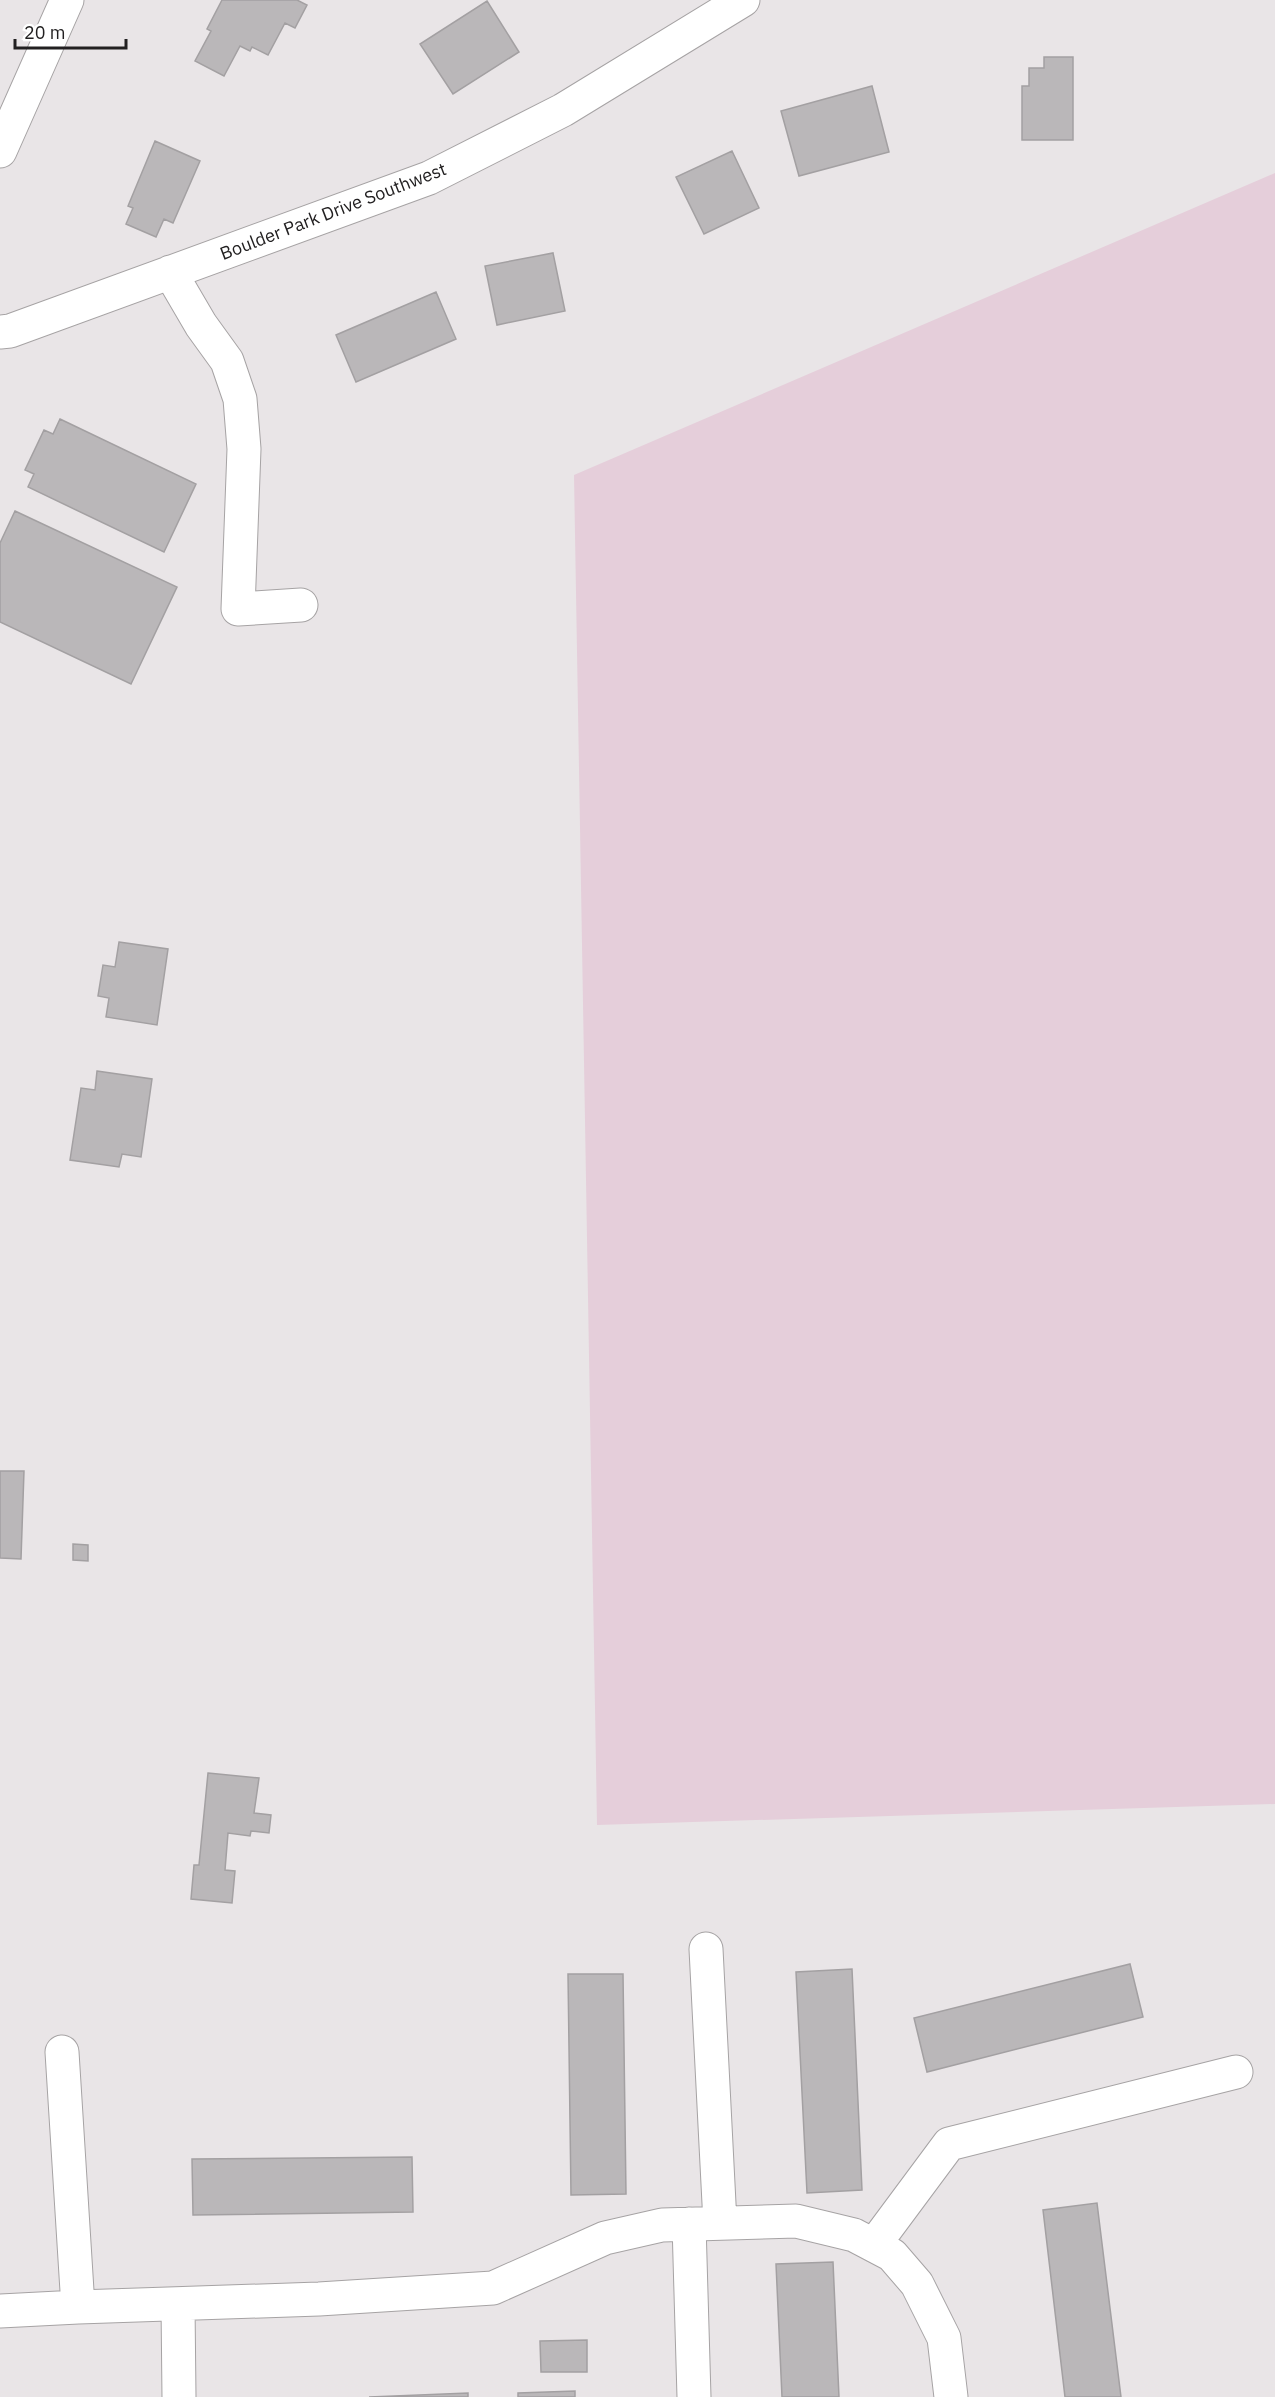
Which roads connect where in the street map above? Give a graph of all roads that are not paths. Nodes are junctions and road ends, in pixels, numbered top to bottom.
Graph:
1 (67, 0) edge
2 (743, 0) edge
3 (0, 151) edge
4 (170, 272) junction
5 (0, 332) edge
6 (301, 606) dead end
7 (706, 1949) dead end
8 (63, 2052) dead end
9 (1236, 2072) dead end
10 (704, 2224) junction
11 (874, 2245) junction
12 (178, 2304) junction
13 (78, 2307) junction
14 (0, 2312) edge
15 (179, 2397) edge
16 (694, 2397) edge
17 (951, 2397) edge

1 - 3 street
2 - 4 street, Boulder Park Drive Southwest
4 - 5 street, Boulder Park Drive Southwest
4 - 6 street
7 - 10 street
8 - 13 street
9 - 11 street
10 - 11 street
10 - 12 street
10 - 16 street
11 - 17 street
12 - 13 street
12 - 15 street
13 - 14 street

